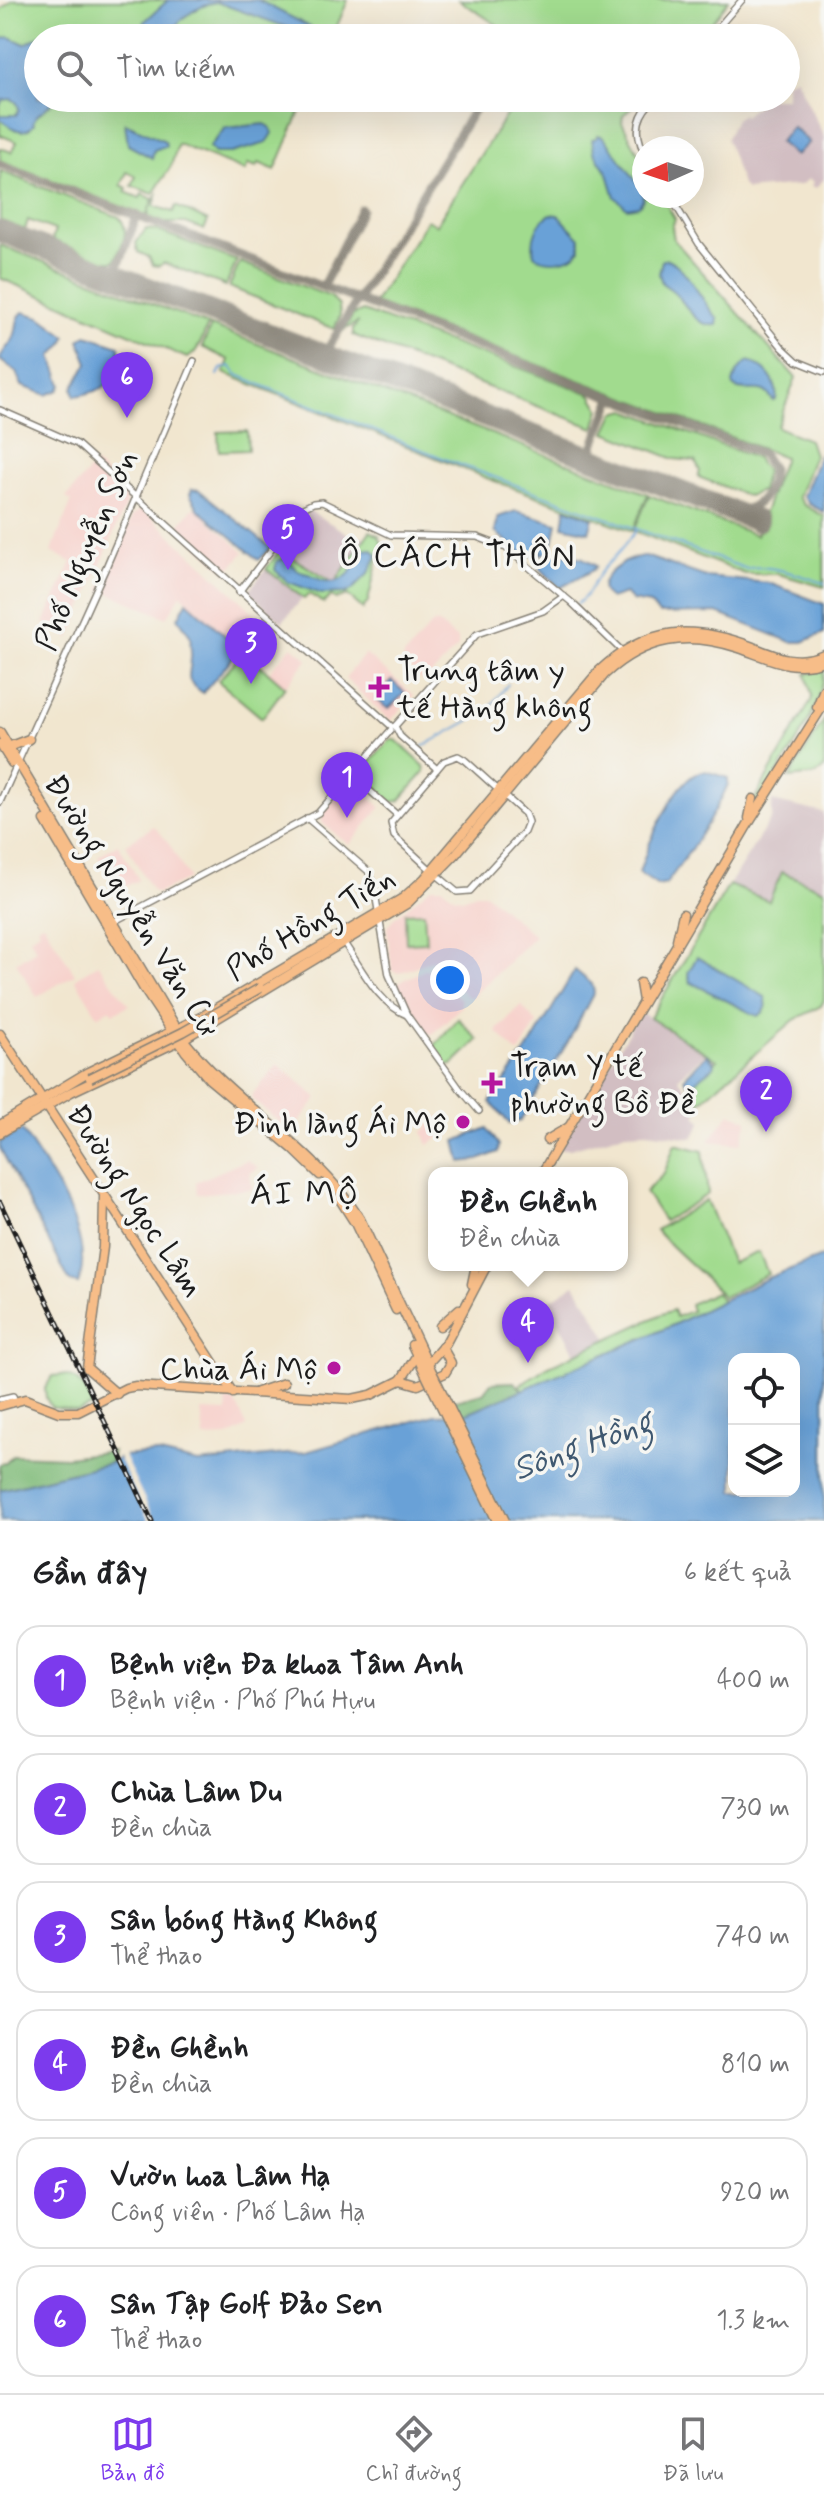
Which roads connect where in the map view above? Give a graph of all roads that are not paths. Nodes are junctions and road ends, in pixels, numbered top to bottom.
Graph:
1 (742, 0) edge
2 (721, 24) edge
3 (644, 112) edge
4 (638, 136) edge
5 (677, 208) edge
6 (194, 361) dead end
7 (824, 372) edge
8 (0, 410) edge
9 (136, 497) junction
10 (239, 592) junction
11 (564, 596) junction
12 (624, 653) junction
13 (823, 661) edge
14 (824, 689) edge
15 (824, 704) edge
16 (812, 721) junction
17 (393, 728) junction
18 (0, 732) edge
19 (29, 739) junction
20 (4, 745) edge
21 (16, 766) junction
22 (437, 769) junction
23 (351, 774) junction
24 (501, 793) junction
25 (753, 799) dead end
26 (0, 802) edge
27 (396, 814) junction
28 (307, 818) junction
29 (747, 826) junction
30 (434, 873) junction
31 (683, 914) dead end
32 (380, 918) junction
33 (112, 923) junction
34 (344, 943) junction
35 (675, 949) junction
36 (276, 978) junction
37 (640, 983) dead end
38 (643, 1001) junction
39 (407, 1015) junction
40 (161, 1018) junction
41 (173, 1031) junction
42 (0, 1034) edge
43 (155, 1040) junction
44 (180, 1040) junction
45 (164, 1048) junction
46 (187, 1054) junction
47 (69, 1089) junction
48 (44, 1103) junction
49 (479, 1111) dead end
50 (0, 1125) edge
51 (570, 1126) junction
52 (0, 1133) edge
53 (547, 1140) dead end
54 (310, 1161) junction
55 (546, 1167) edge
56 (110, 1212) junction
57 (475, 1271) edge
58 (484, 1271) edge
59 (471, 1293) junction
60 (464, 1308) junction
61 (440, 1326) dead end
62 (440, 1349) junction
63 (419, 1353) junction
64 (408, 1369) junction
65 (427, 1369) junction
66 (391, 1377) dead end
67 (401, 1380) junction
68 (284, 1383) dead end
69 (375, 1385) dead end
70 (386, 1388) junction
71 (233, 1393) junction
72 (117, 1394) junction
73 (253, 1394) junction
74 (0, 1399) edge
75 (15, 1401) junction
76 (0, 1406) edge
77 (501, 1521) edge

1 - 2 street
3 - 4 street
5 - 7 street
6 - 9 street, Phố Nguyễn Sơn
8 - 9 street
9 - 10 street
9 - 19 street, Phố Nguyễn Sơn
10 - 11 street
10 - 17 street
11 - 12 street
11 - 17 street
12 - 13 main road, Phố Hồng Tiến
12 - 24 main road, Phố Hồng Tiến
14 - 16 main road
15 - 16 main road
16 - 29 main road
17 - 22 street
17 - 23 street
18 - 20 main road, Đường Nguyễn Văn Cừ
19 - 20 main road
19 - 21 street, Phố Nguyễn Sơn
20 - 21 main road, Đường Nguyễn Văn Cừ
21 - 26 street, Phố Nguyễn Sơn
21 - 33 main road, Đường Nguyễn Văn Cừ
21 - 40 main road, Đường Nguyễn Văn Cừ
22 - 24 street
22 - 27 street
23 - 27 street
23 - 28 street
24 - 30 main road, Phố Hồng Tiến
24 - 30 street
25 - 29 main road
27 - 30 street
28 - 32 street
28 - 33 street
29 - 35 main road
30 - 32 main road, Phố Hồng Tiến
31 - 35 main road
32 - 34 main road, Phố Hồng Tiến
32 - 36 main road, Phố Hồng Tiến
32 - 39 street
33 - 41 main road, Đường Nguyễn Văn Cừ
34 - 36 main road, Phố Hồng Tiến
34 - 39 street
35 - 38 main road
36 - 41 main road, Phố Hồng Tiến
36 - 44 main road, Phố Hồng Tiến
36 - 47 main road, bridge
37 - 38 main road
38 - 51 main road
39 - 49 street
40 - 41 main road, Đường Nguyễn Văn Cừ
40 - 43 main road
41 - 43 main road, Phố Hồng Tiến
41 - 44 main road, Đường Nguyễn Văn Cừ
42 - 48 main road, Đường Ngọc Lâm
43 - 47 main road, Phố Hồng Tiến
44 - 45 main road, Phố Hồng Tiến
44 - 46 main road, Đường Nguyễn Văn Cừ
44 - 54 main road, Đường Nguyễn Văn Cừ
45 - 46 main road
45 - 47 main road, Phố Hồng Tiến
46 - 54 main road, Đường Nguyễn Văn Cừ
47 - 48 main road
48 - 50 main road
48 - 52 main road
48 - 56 main road, Đường Ngọc Lâm
51 - 53 main road
51 - 55 main road
54 - 63 main road, Đường Nguyễn Văn Cừ
56 - 71 main road, Đường Ngọc Lâm
56 - 72 main road
57 - 59 main road
58 - 59 main road
59 - 60 main road
60 - 61 main road
60 - 62 main road
62 - 63 main road
62 - 65 main road
62 - 67 main road
63 - 64 main road
63 - 65 main road, Đường Nguyễn Văn Cừ
64 - 65 main road
64 - 67 main road
65 - 77 main road, Đường Nguyễn Văn Cừ, bridge
66 - 70 main road
67 - 70 main road
68 - 73 main road
69 - 70 main road
70 - 73 main road
71 - 72 main road
71 - 73 main road
72 - 75 main road
74 - 75 street
75 - 76 main road

